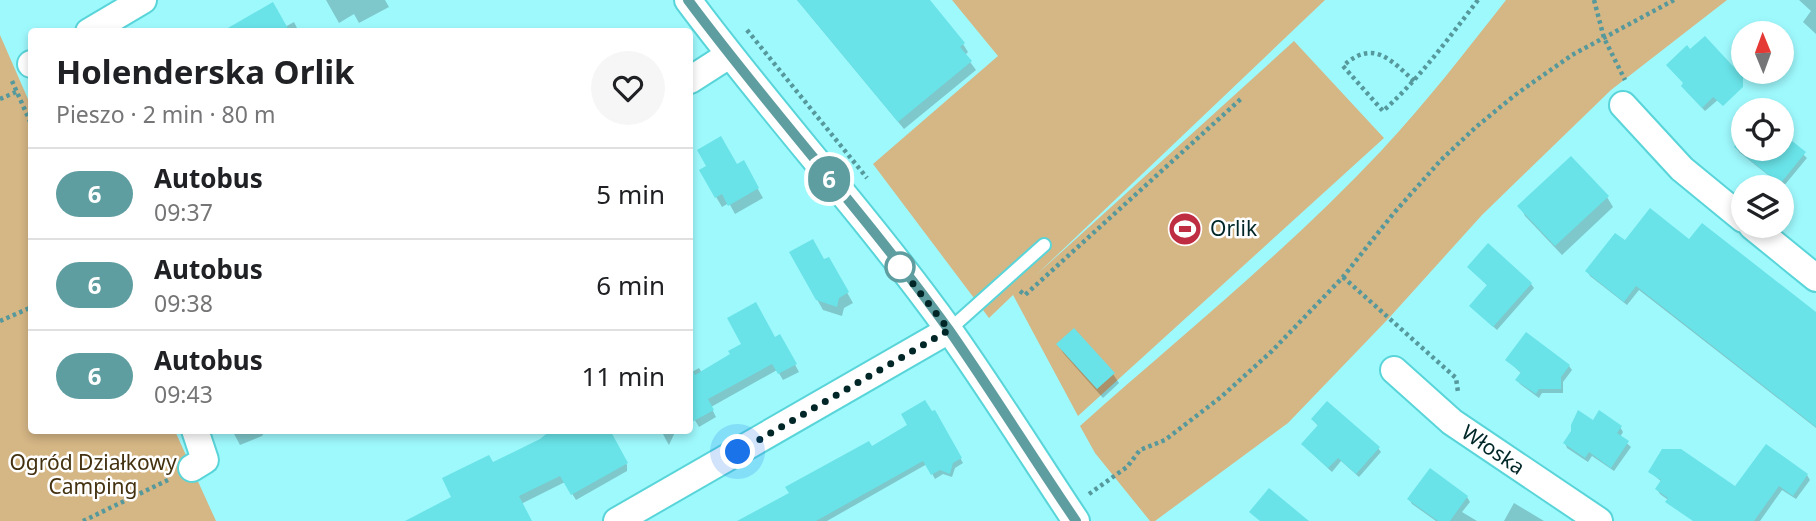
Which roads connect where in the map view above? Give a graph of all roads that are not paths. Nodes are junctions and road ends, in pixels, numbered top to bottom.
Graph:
1 (143, 0) edge
2 (688, 0) edge
3 (96, 28) edge
4 (729, 55) junction
5 (693, 78) edge
6 (1623, 105) road end
7 (1731, 209) edge
8 (1767, 238) edge
9 (1044, 245) dead end
10 (1816, 278) edge
11 (949, 330) junction
12 (1394, 370) dead end
13 (196, 434) edge
14 (192, 468) dead end
15 (1072, 515) edge
16 (617, 521) edge
17 (1599, 521) edge

1 - 3 street
2 - 4 street
4 - 5 street
4 - 11 street
6 - 7 street
8 - 10 street
9 - 11 lane
11 - 15 street
11 - 16 street
12 - 17 street, Włoska
13 - 14 street

